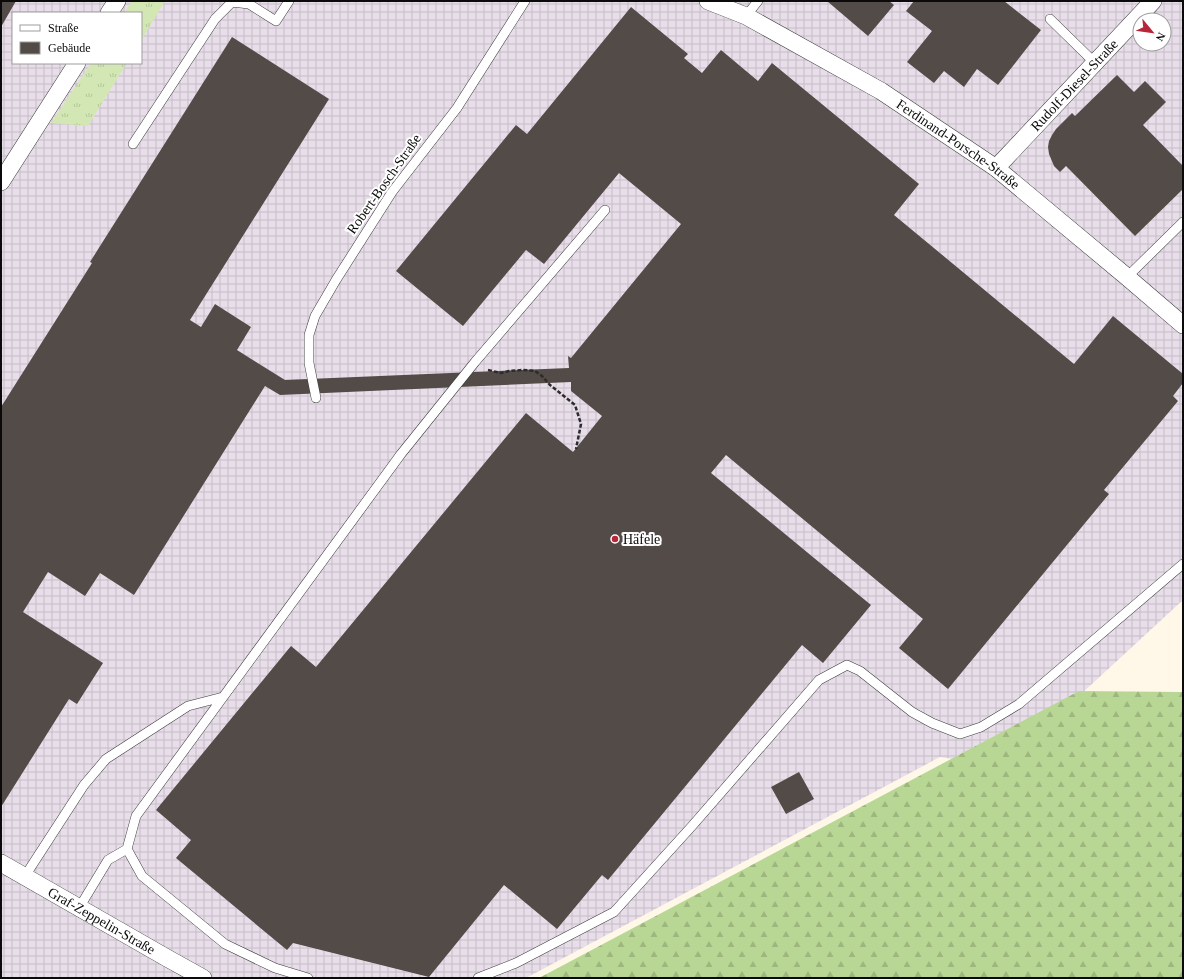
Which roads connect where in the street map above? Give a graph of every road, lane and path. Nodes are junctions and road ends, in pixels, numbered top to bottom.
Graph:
1 (117, 1) edge
2 (289, 1) edge
3 (525, 1) edge
4 (708, 1) edge
5 (758, 1) edge
6 (1153, 1) edge
7 (110, 12) edge
8 (746, 16) junction
9 (1050, 19) dead end
10 (1095, 63) junction
11 (76, 64) edge
12 (133, 144) dead end
13 (996, 168) junction
14 (1, 182) edge
15 (605, 210) dead end
16 (1183, 222) edge
17 (1128, 277) junction
18 (1183, 325) edge
19 (475, 362) junction
20 (316, 398) dead end
21 (576, 449) dead end
22 (1183, 564) edge
23 (223, 697) junction
24 (127, 849) junction
25 (1, 863) edge
26 (26, 876) junction
27 (79, 908) junction
28 (203, 978) edge
29 (308, 978) edge
30 (478, 978) edge

1 - 7 street
2 - 12 lane
3 - 20 lane, Robert-Bosch-Straße
4 - 8 street, Ferdinand-Porsche-Straße
5 - 8 lane
6 - 10 street, Rudolf-Diesel-Straße
8 - 13 street, Ferdinand-Porsche-Straße
9 - 10 lane
10 - 13 street, Rudolf-Diesel-Straße
11 - 14 street
13 - 17 street, Ferdinand-Porsche-Straße
15 - 19 lane
16 - 17 lane
17 - 18 street, Ferdinand-Porsche-Straße
19 - 21 path
19 - 23 lane
22 - 30 lane
23 - 24 lane
23 - 26 lane
24 - 27 lane
24 - 29 lane
25 - 26 street, Graf-Zeppelin-Straße
26 - 27 street, Graf-Zeppelin-Straße
27 - 28 street, Graf-Zeppelin-Straße

